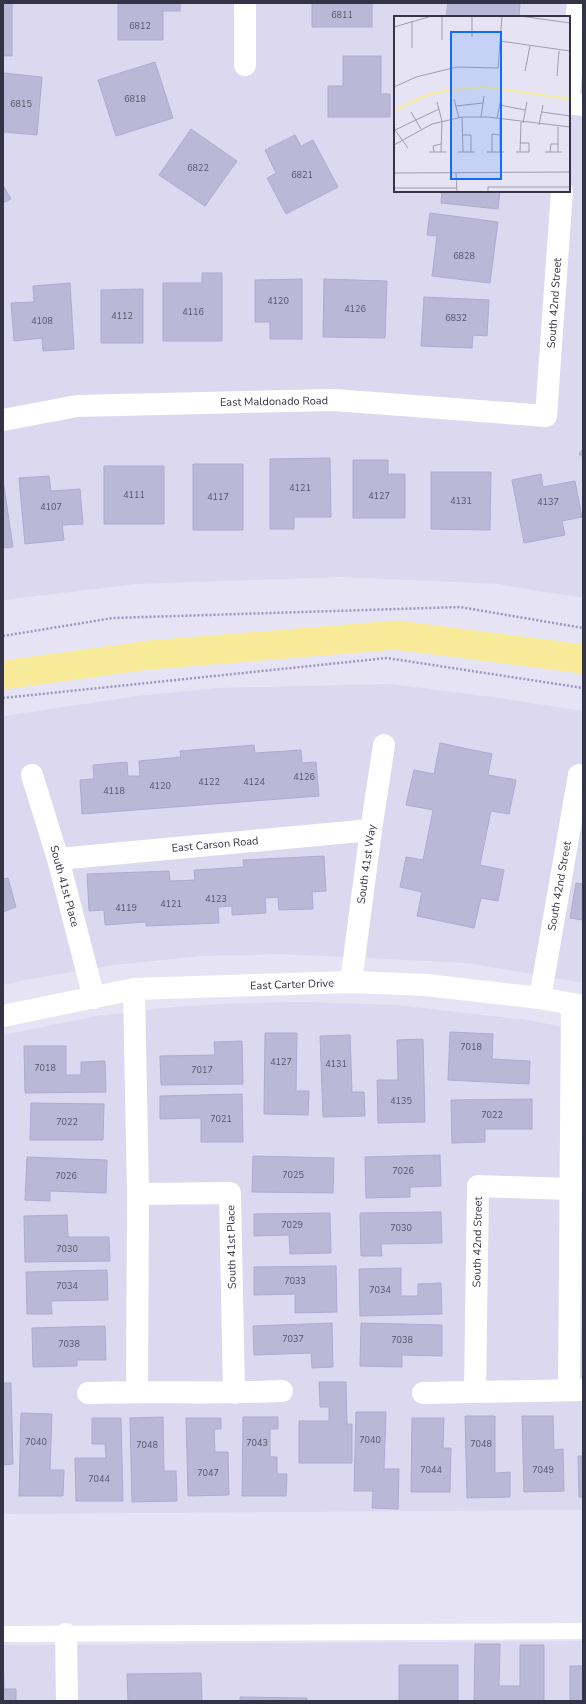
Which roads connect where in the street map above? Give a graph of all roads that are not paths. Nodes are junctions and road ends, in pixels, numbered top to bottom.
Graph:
1 (245, 3) edge
2 (578, 3) edge
3 (245, 65) dead end
4 (570, 84) edge
5 (570, 103) edge
6 (583, 105) edge
7 (562, 192) edge
8 (546, 416) joint
9 (3, 420) edge
10 (384, 745) dead end
11 (32, 775) dead end
12 (579, 775) dead end
13 (371, 830) junction
14 (574, 851) edge
15 (58, 859) junction
16 (351, 982) junction
17 (134, 989) junction
18 (94, 998) junction
19 (540, 998) junction
20 (577, 1005) edge
21 (3, 1016) edge
22 (570, 1189) junction
23 (138, 1194) junction
24 (576, 1390) edge
25 (137, 1391) junction
26 (282, 1391) dead end
27 (474, 1392) junction
28 (88, 1393) dead end
29 (234, 1393) junction
30 (423, 1393) dead end
31 (583, 1631) edge
32 (3, 1634) edge
33 (66, 1634) junction
34 (67, 1701) edge

1 - 3 street
2 - 4 street
5 - 6 street
7 - 8 street, South 42nd Street
8 - 9 street, East Maldonado Road
10 - 13 street, South 41st Way
11 - 15 street, South 41st Place
12 - 14 street, South 42nd Street
13 - 15 street, East Carson Road
13 - 16 street, South 41st Way
14 - 19 street, South 42nd Street
15 - 18 street, South 41st Place
16 - 17 street, East Carter Drive
16 - 19 street, East Carter Drive
17 - 18 street, East Carter Drive
17 - 23 street
18 - 21 street, East Carter Drive
19 - 20 street, East Carter Drive
20 - 22 street
22 - 24 street
22 - 27 street, South 42nd Street
23 - 25 street
23 - 29 street, South 41st Place
24 - 27 street
25 - 28 street
25 - 29 street
26 - 29 street
27 - 30 street
31 - 33 lane
32 - 33 lane
33 - 34 street

